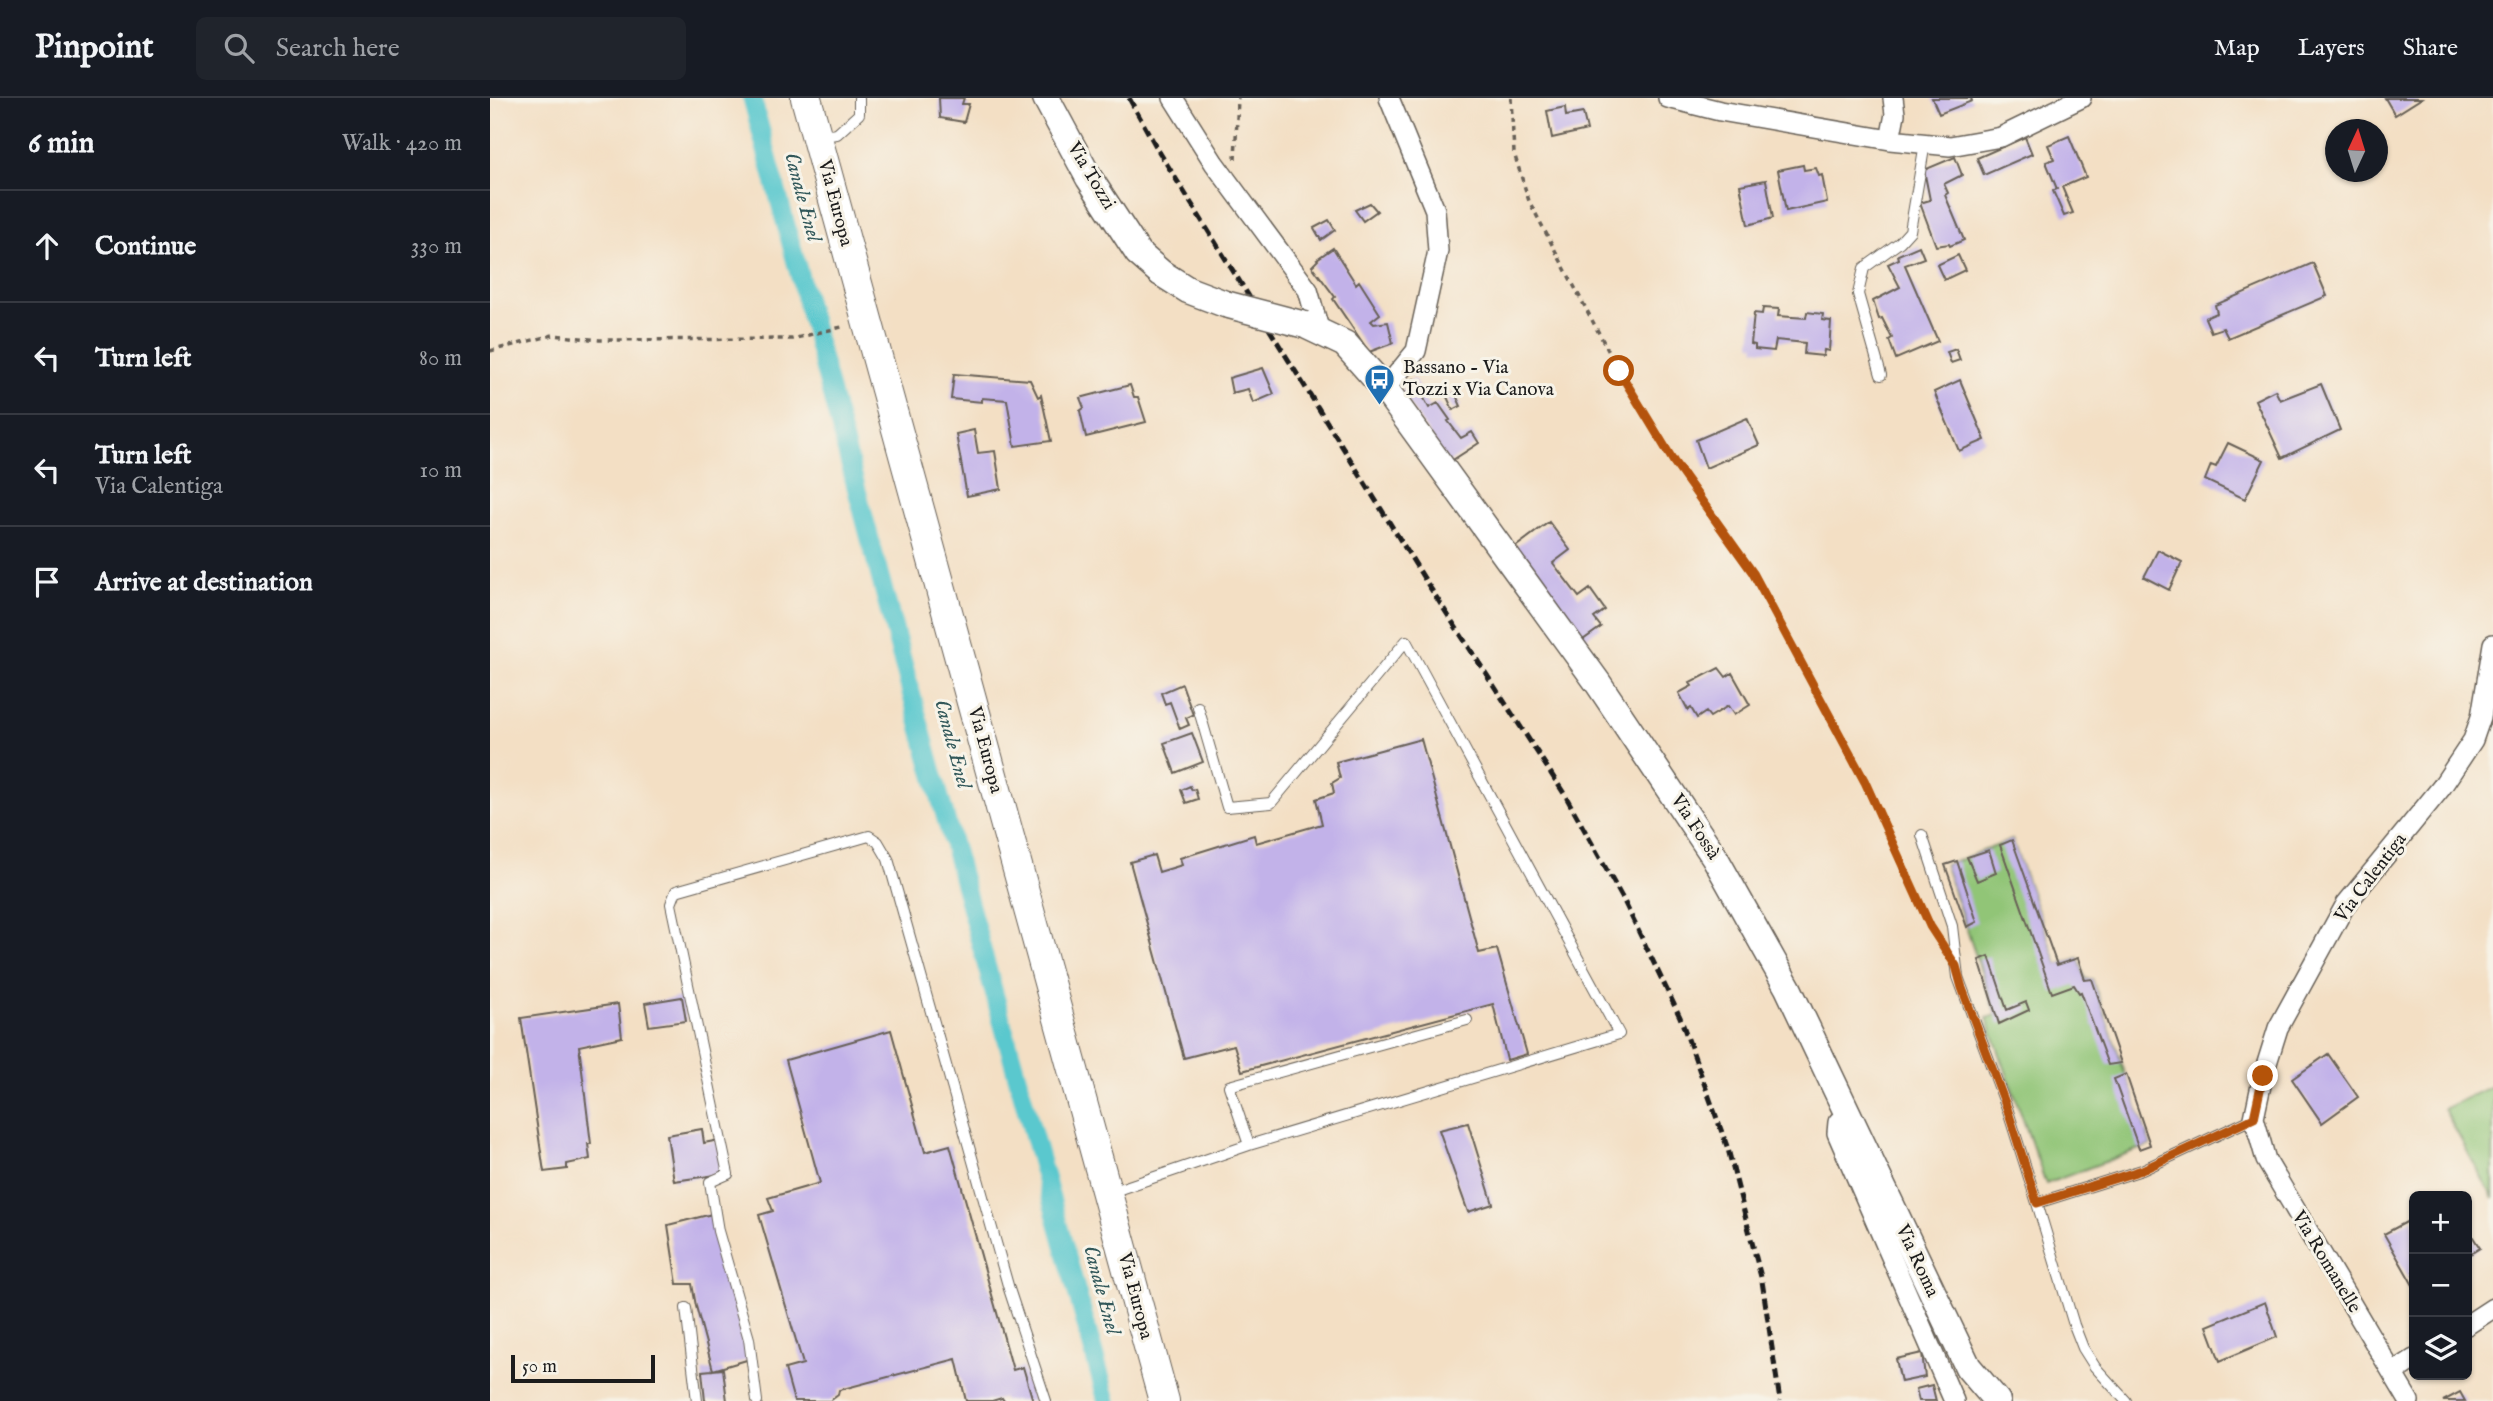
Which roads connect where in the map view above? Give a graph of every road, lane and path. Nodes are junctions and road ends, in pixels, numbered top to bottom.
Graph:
1 (806, 98) edge
2 (859, 98) edge
3 (1046, 98) edge
4 (1173, 98) edge
5 (1238, 98) edge
6 (1389, 98) edge
7 (1511, 98) edge
8 (1668, 98) edge
9 (1894, 98) edge
10 (2081, 98) edge
11 (817, 137) junction
12 (1891, 139) junction
13 (1925, 143) junction
14 (1234, 188) junction
15 (1225, 304) joint
16 (846, 326) dead end
17 (1313, 329) junction
18 (490, 351) edge
19 (1881, 375) dead end
20 (1385, 390) junction
21 (2493, 644) edge
22 (1198, 707) dead end
23 (1922, 835) dead end
24 (1956, 966) junction
25 (1467, 1020) dead end
26 (1847, 1114) junction
27 (2254, 1118) junction
28 (1249, 1144) junction
29 (1107, 1194) junction
30 (2037, 1203) junction
31 (686, 1308) dead end
32 (2493, 1308) edge
33 (2472, 1322) edge
34 (2409, 1362) edge
35 (2394, 1372) junction
36 (697, 1401) edge
37 (757, 1401) edge
38 (1046, 1401) edge
39 (1164, 1401) edge
40 (1954, 1401) edge
41 (1997, 1401) edge
42 (2126, 1401) edge
43 (2409, 1401) edge

1 - 11 main road, Via Europa
2 - 11 lane
3 - 15 main road, Via Tozzi
4 - 14 street
5 - 14 path
6 - 20 street
7 - 24 path
8 - 12 street
9 - 12 street
10 - 13 street
11 - 29 main road, Via Europa
12 - 13 street
13 - 19 lane
14 - 17 street
15 - 17 main road, Via Fossà, bridge
16 - 18 path
17 - 20 main road, Via Fossà
20 - 26 main road, Via Fossà
21 - 27 street, Via Calentiga
22 - 28 lane
23 - 24 lane
24 - 30 lane
25 - 28 lane
26 - 40 street
26 - 41 main road, Via Roma
27 - 30 lane
27 - 35 street, Via Romanelle
28 - 29 lane
29 - 39 main road, Via Europa
30 - 42 lane
31 - 36 lane
32 - 33 street
34 - 35 street
35 - 43 street, Via Romanelle
37 - 38 lane

